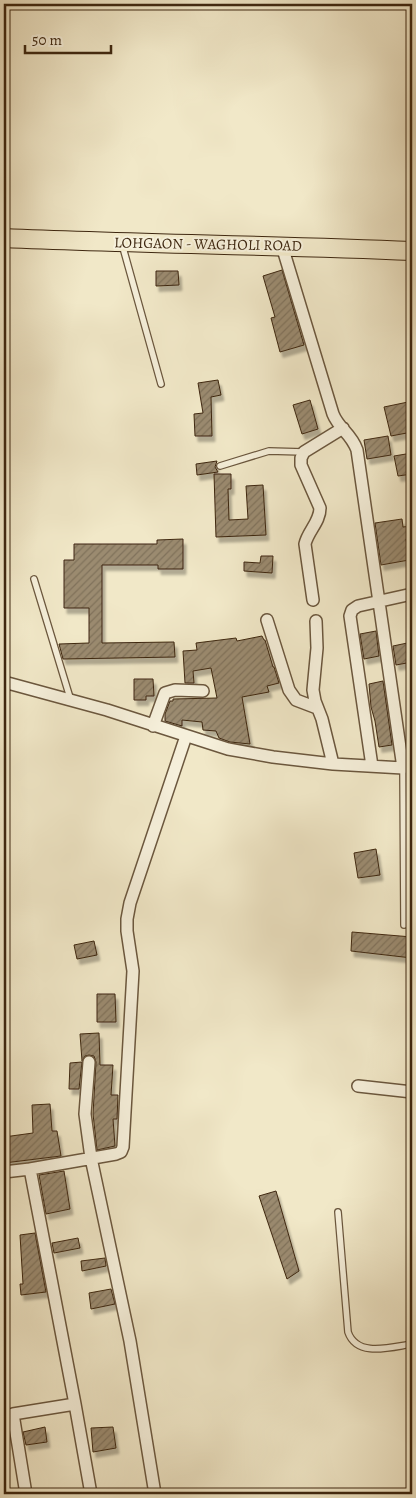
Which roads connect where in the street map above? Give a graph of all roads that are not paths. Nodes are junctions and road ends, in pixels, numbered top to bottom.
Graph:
1 (4, 238) edge
2 (121, 243) junction
3 (282, 246) junction
4 (412, 251) edge
5 (161, 384) dead end
6 (343, 428) junction
7 (304, 452) junction
8 (220, 466) dead end
9 (34, 579) dead end
10 (412, 594) edge
11 (313, 600) dead end
12 (379, 601) junction
13 (267, 620) dead end
14 (316, 621) dead end
15 (4, 682) edge
16 (203, 691) dead end
17 (72, 700) junction
18 (317, 708) junction
19 (154, 726) junction
20 (186, 736) junction
21 (333, 764) junction
22 (372, 766) junction
23 (408, 769) edge
24 (404, 926) dead end
25 (89, 1062) dead end
26 (358, 1086) dead end
27 (412, 1092) edge
28 (90, 1158) junction
29 (30, 1169) junction
30 (4, 1172) edge
31 (338, 1212) dead end
32 (412, 1344) edge
33 (75, 1404) junction
34 (26, 1494) edge
35 (91, 1494) edge
36 (156, 1494) edge

1 - 2 main road, LOHGAON - WAGHOLI ROAD
2 - 3 main road, LOHGAON - WAGHOLI ROAD
2 - 5 lane
3 - 4 main road, LOHGAON - WAGHOLI ROAD
3 - 6 street
6 - 7 street
6 - 12 street
7 - 8 lane
7 - 11 street
9 - 17 lane
10 - 12 street
12 - 22 street
12 - 23 street
13 - 18 street
14 - 18 street
15 - 17 street
16 - 19 street
17 - 19 street
18 - 21 street
19 - 20 street
20 - 21 street
20 - 28 street
21 - 22 street
22 - 23 street
23 - 24 lane
25 - 28 street
26 - 27 street
28 - 29 street
28 - 36 street
29 - 30 street
29 - 33 street
31 - 32 lane
33 - 34 street
33 - 35 street

